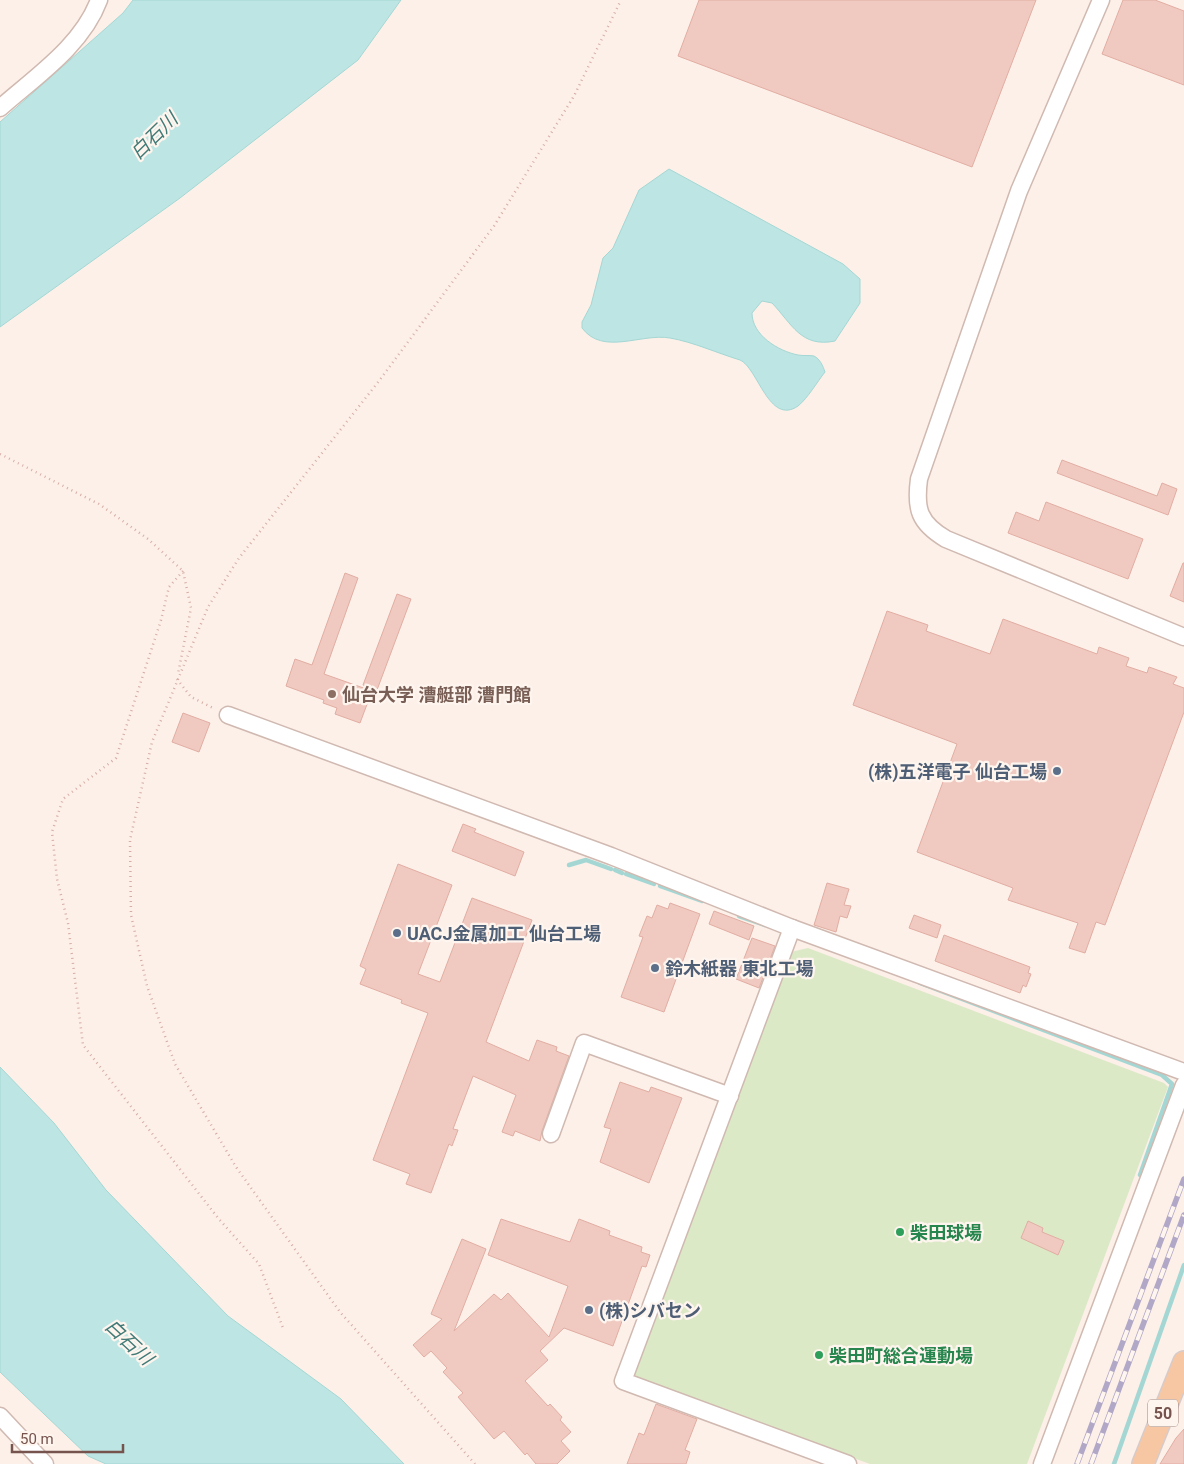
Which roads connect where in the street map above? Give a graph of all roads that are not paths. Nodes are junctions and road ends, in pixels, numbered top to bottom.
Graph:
1 (99, 0) edge
2 (1101, 0) edge
3 (0, 108) edge
4 (1184, 637) edge
5 (228, 715) road end
6 (792, 928) junction
7 (1184, 1072) edge
8 (1184, 1085) edge
9 (730, 1096) junction
10 (551, 1134) dead end
11 (1184, 1362) edge
12 (1179, 1392) edge
13 (0, 1416) edge
14 (45, 1464) edge
15 (848, 1464) edge
16 (1042, 1464) edge
17 (1143, 1464) edge

1 - 3 street
2 - 4 street
5 - 6 street
6 - 7 street
6 - 9 street
8 - 16 street
9 - 10 street
9 - 15 street
11 - 12 main road, 50
12 - 17 main road, 50
13 - 14 street

